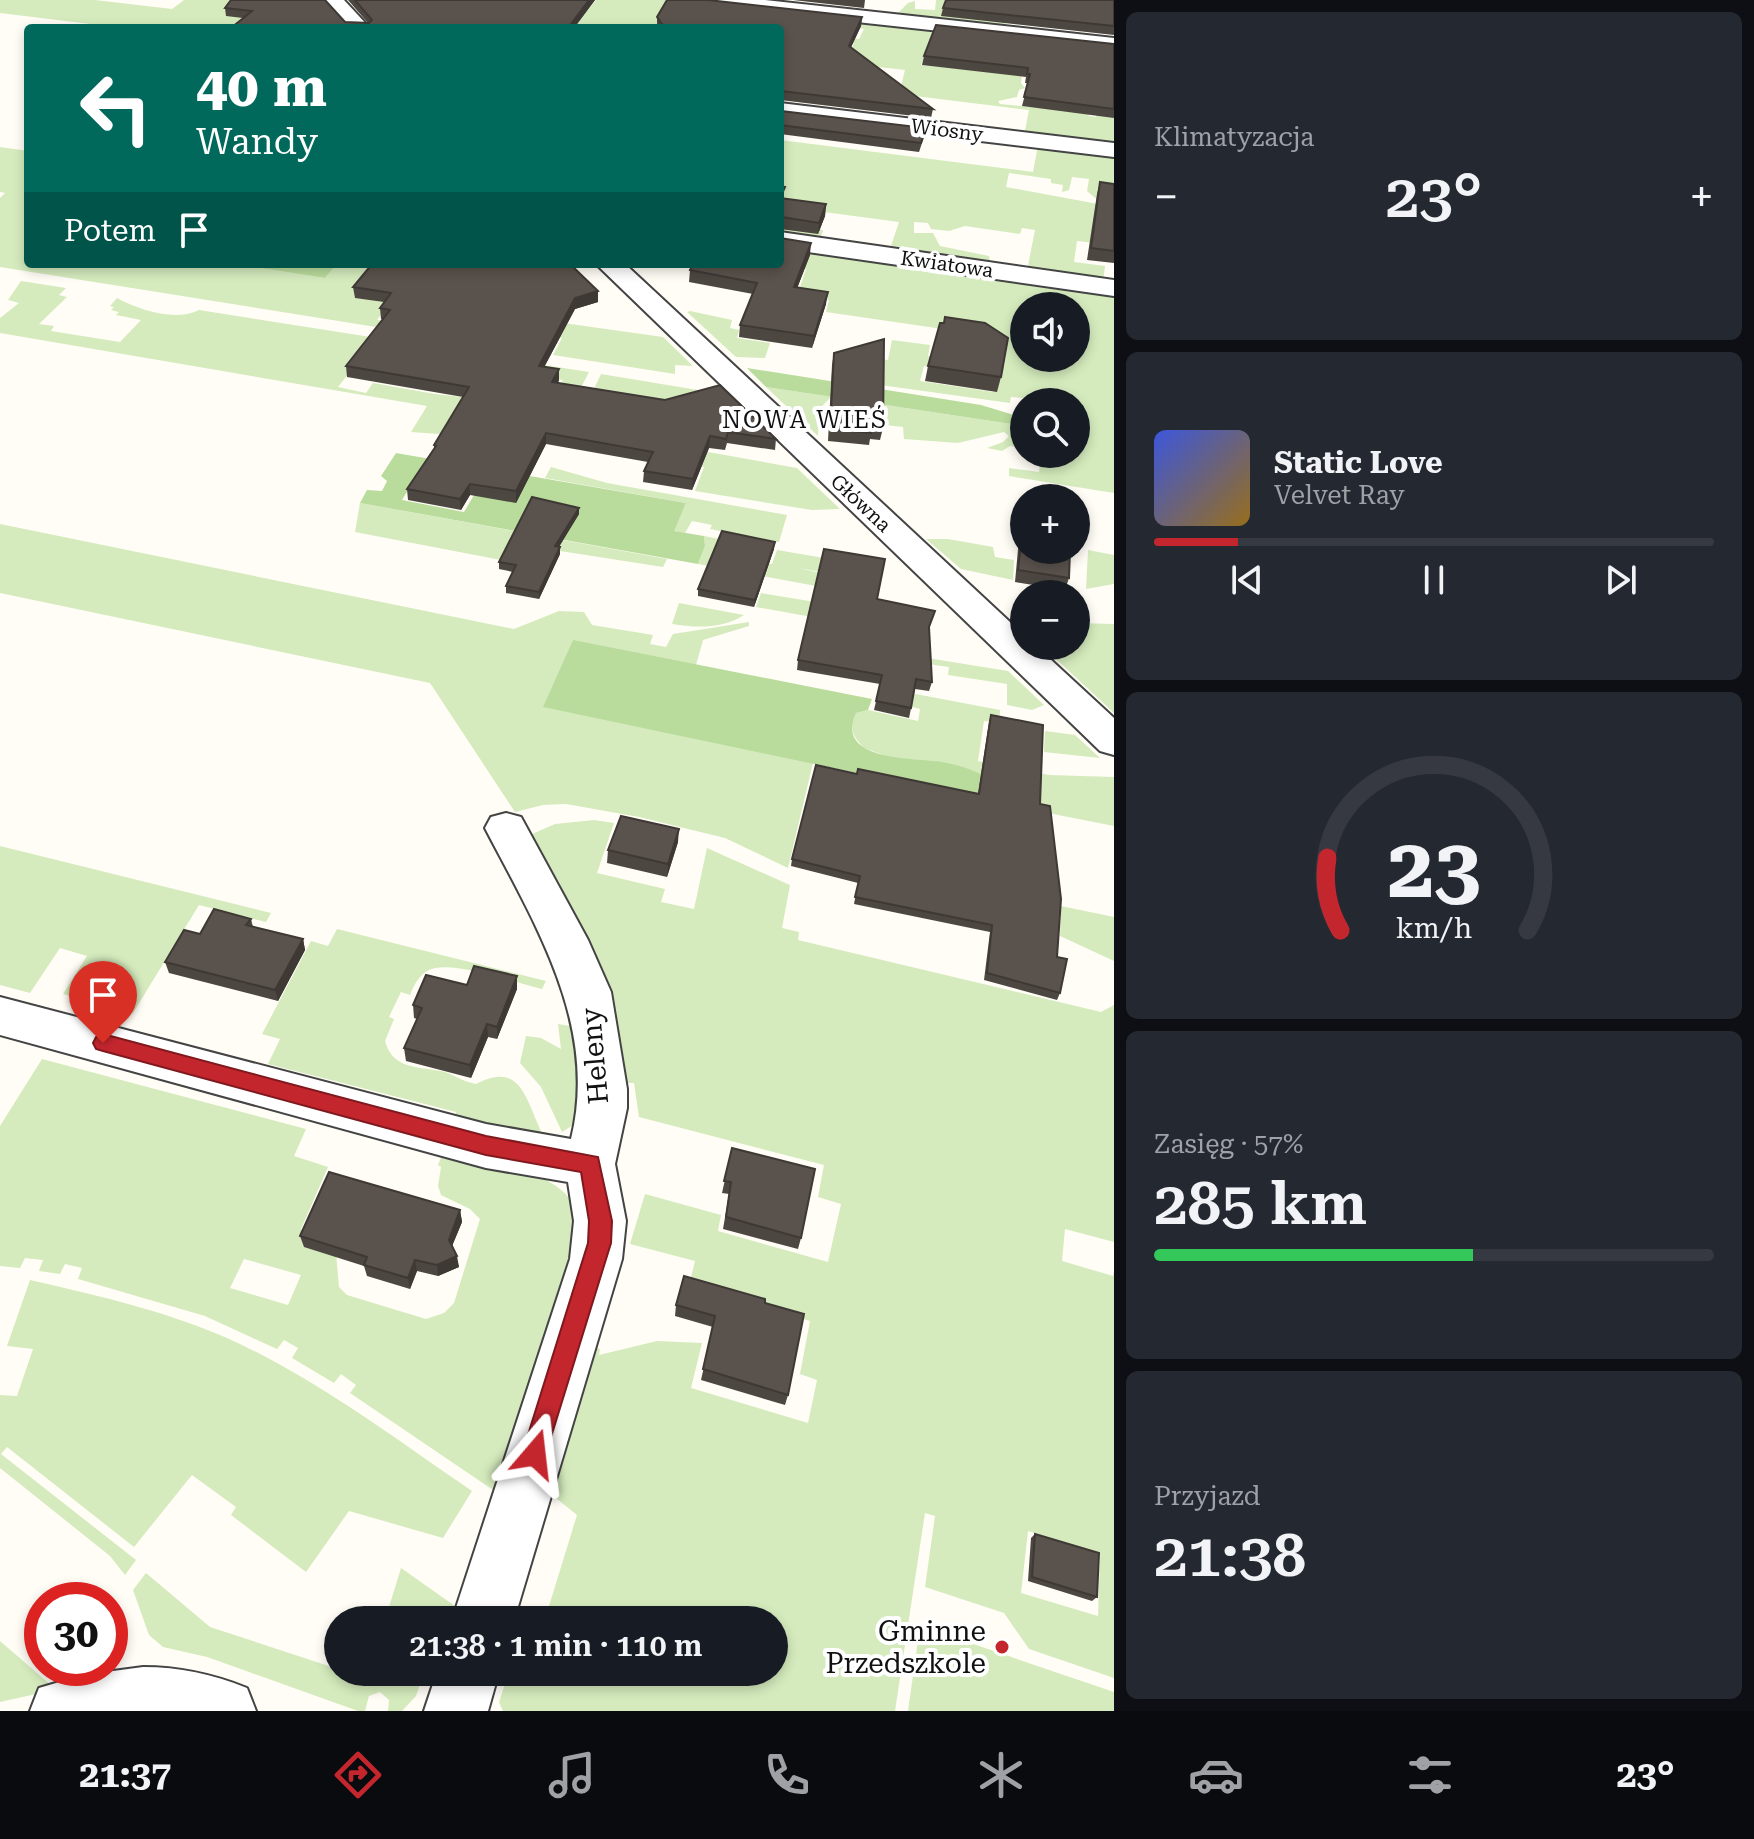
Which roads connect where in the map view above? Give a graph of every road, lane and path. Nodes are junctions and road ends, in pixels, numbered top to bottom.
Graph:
1 (332, 0) edge
2 (709, 0) edge
3 (356, 24) edge
4 (1114, 44) edge
5 (784, 110) edge
6 (1114, 150) edge
7 (784, 241) edge
8 (613, 268) edge
9 (1114, 288) edge
10 (1114, 741) edge
11 (506, 828) dead end
12 (0, 1016) edge
13 (590, 1164) junction
14 (487, 1606) edge
15 (464, 1686) edge
16 (62, 1711) edge
17 (224, 1711) edge
18 (456, 1711) edge

1 - 3 street
2 - 4 street
5 - 6 street, Wiosny
7 - 9 street, Kwiatowa
8 - 10 street, Główna
11 - 13 street, Heleny
12 - 13 street
13 - 14 street, Heleny
15 - 18 street
16 - 17 street

